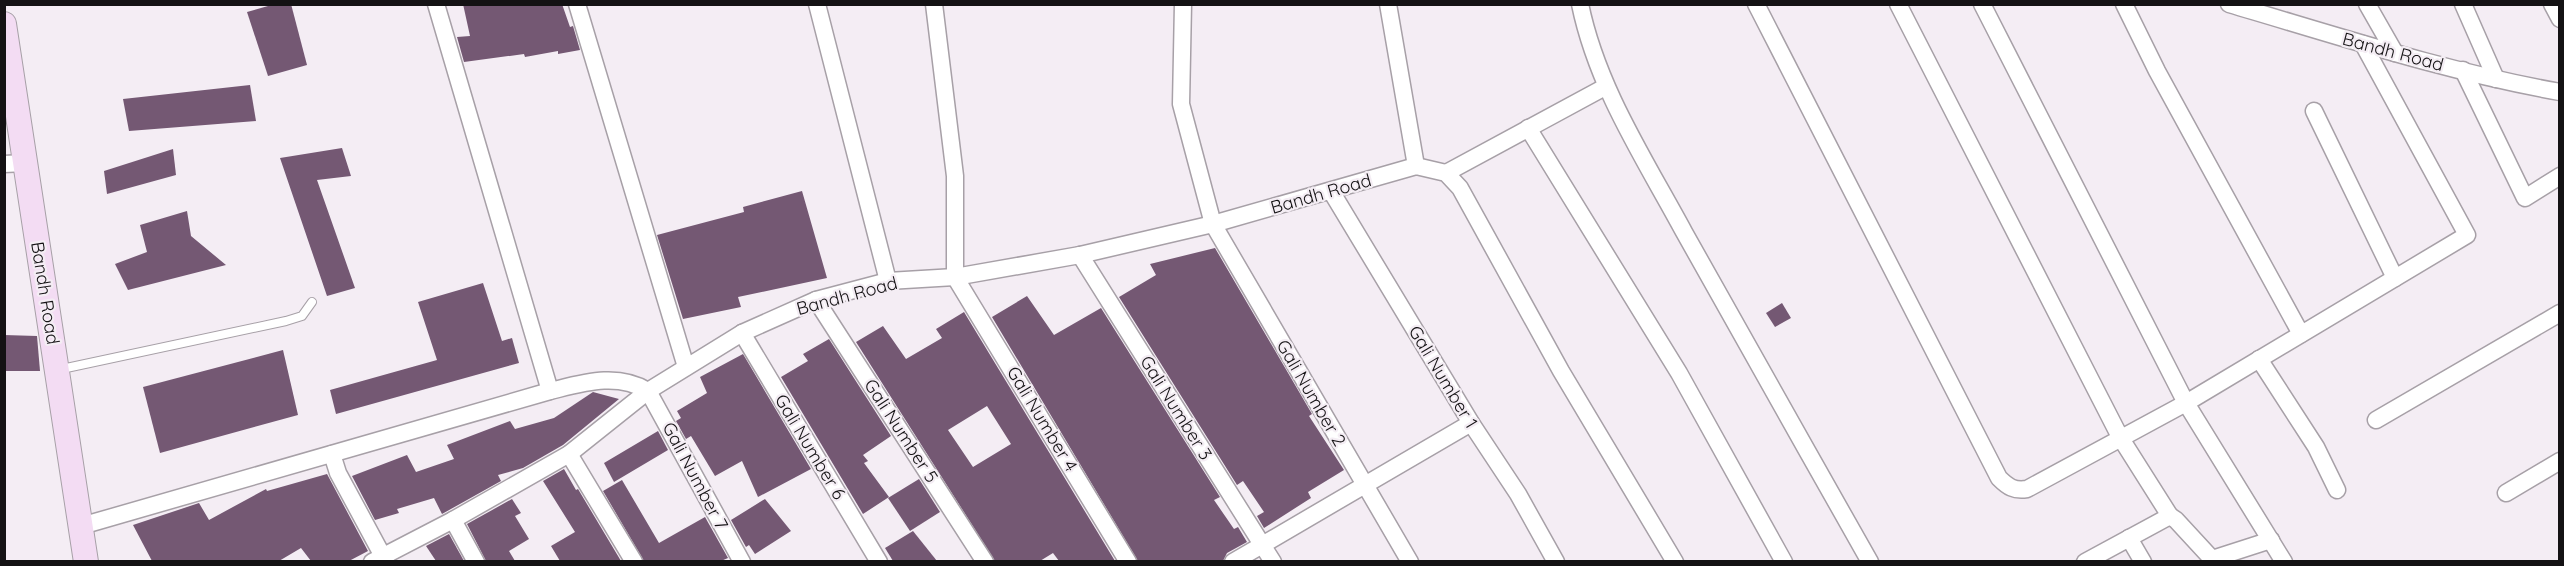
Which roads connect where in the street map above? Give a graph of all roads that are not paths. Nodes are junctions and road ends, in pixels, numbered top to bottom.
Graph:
1 (436, 4) edge
2 (577, 4) edge
3 (817, 4) edge
4 (934, 4) edge
5 (1184, 4) edge
6 (1388, 4) edge
7 (1580, 4) edge
8 (1756, 4) edge
9 (1898, 4) edge
10 (1982, 4) edge
11 (2124, 4) edge
12 (2367, 4) edge
13 (2463, 4) edge
14 (2552, 4) edge
15 (2232, 5) edge
16 (2559, 19) edge
17 (4, 24) edge
18 (2363, 44) junction
19 (2395, 52) junction
20 (2463, 70) junction
21 (2496, 79) junction
22 (1605, 87) junction
23 (2559, 92) edge
24 (2314, 111) dead end
25 (1528, 128) junction
26 (15, 164) edge
27 (1416, 166) junction
28 (1446, 173) junction
29 (2559, 176) edge
30 (1331, 191) junction
31 (1213, 224) junction
32 (1080, 255) junction
33 (955, 277) junction
34 (2395, 278) junction
35 (888, 281) junction
36 (816, 300) junction
37 (312, 302) dead end
38 (2559, 313) edge
39 (741, 333) junction
40 (2301, 334) junction
41 (2259, 359) junction
42 (686, 367) junction
43 (57, 370) junction
44 (648, 391) junction
45 (550, 392) junction
46 (2186, 403) junction
47 (2376, 420) dead end
48 (1471, 423) junction
49 (2120, 437) junction
50 (332, 454) junction
51 (569, 454) junction
52 (2559, 461) edge
53 (1364, 486) junction
54 (2337, 489) dead end
55 (2506, 493) dead end
56 (2170, 516) junction
57 (453, 520) junction
58 (81, 526) junction
59 (2128, 538) junction
60 (2271, 540) junction
61 (1261, 544) junction
62 (380, 560) edge
63 (86, 561) edge
64 (476, 561) edge
65 (634, 561) edge
66 (742, 561) edge
67 (879, 561) edge
68 (985, 561) edge
69 (1128, 561) edge
70 (1233, 561) edge
71 (1273, 561) edge
72 (1410, 561) edge
73 (1556, 561) edge
74 (1675, 561) edge
75 (1784, 561) edge
76 (1870, 561) edge
77 (2085, 561) edge
78 (2143, 561) edge
79 (2284, 561) edge

1 - 45 street
2 - 42 street
3 - 35 street
4 - 33 street
5 - 31 street, Gali Number 2
6 - 27 street
7 - 22 street
8 - 49 street
9 - 49 street
10 - 46 street
11 - 40 street
12 - 19 street
13 - 21 street
14 - 16 street
15 - 18 street, Bandh Road
17 - 26 street, Bandh Road
18 - 19 street, Bandh Road
18 - 34 street
19 - 20 street, Bandh Road
20 - 21 street, Bandh Road
20 - 29 street
21 - 23 street, Bandh Road
22 - 25 street
22 - 76 street
24 - 34 street
25 - 28 street
25 - 75 street
26 - 43 street, Bandh Road
27 - 28 street
27 - 30 street, Bandh Road
28 - 74 street
30 - 31 street, Bandh Road
30 - 48 street, Gali Number 1
31 - 32 street, Bandh Road
31 - 53 street, Gali Number 2
32 - 33 street, Bandh Road
32 - 61 street, Gali Number 3
33 - 35 street, Bandh Road
33 - 69 street, Gali Number 4
34 - 40 street
35 - 36 street, Bandh Road
36 - 39 street, Bandh Road
36 - 68 street, Gali Number 5
37 - 43 lane
38 - 47 street
39 - 42 street, Bandh Road
39 - 67 street, Gali Number 6
40 - 41 street
41 - 46 street
41 - 54 street
42 - 44 street, Bandh Road
43 - 58 street, Bandh Road
44 - 45 street
44 - 51 street, Bandh Road
44 - 66 street, Gali Number 7
45 - 50 street
46 - 49 street
46 - 60 street
48 - 53 street
48 - 73 street, Gali Number 1
49 - 56 street
50 - 58 street
50 - 62 street
51 - 57 street, Bandh Road
51 - 65 street
52 - 55 street
53 - 61 street
53 - 72 street, Gali Number 2
56 - 59 street
56 - 60 street
57 - 62 street, Bandh Road
57 - 64 street
58 - 63 street, Bandh Road
59 - 77 street
59 - 78 street
60 - 79 street
61 - 70 street
61 - 71 street, Gali Number 3

